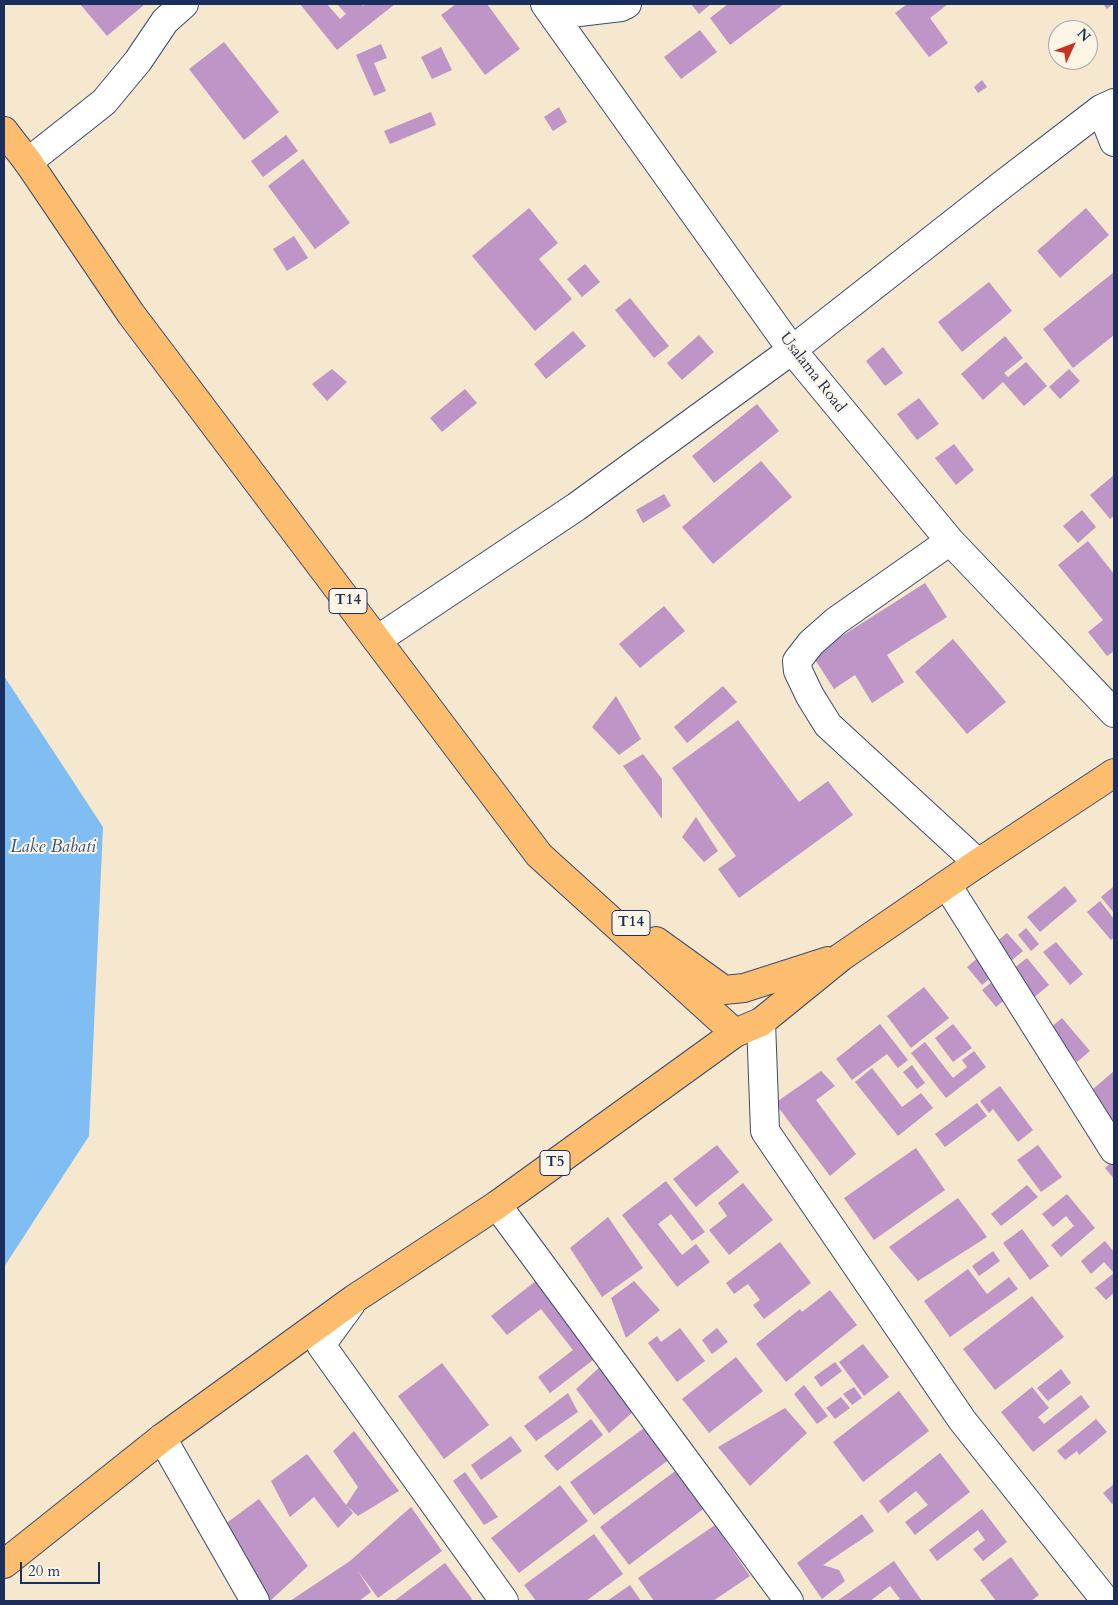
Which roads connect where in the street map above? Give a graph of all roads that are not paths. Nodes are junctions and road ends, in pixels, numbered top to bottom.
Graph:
1 (184, 4) edge
2 (627, 4) edge
3 (550, 10) edge
4 (1108, 106) edge
5 (4, 131) edge
6 (1114, 142) edge
7 (28, 162) junction
8 (792, 350) junction
9 (950, 541) junction
10 (377, 640) junction
11 (1114, 713) edge
12 (1114, 773) edge
13 (539, 855) junction
14 (978, 863) junction
15 (947, 885) junction
16 (841, 957) junction
17 (761, 1022) junction
18 (735, 1034) junction
19 (1114, 1150) edge
20 (497, 1205) junction
21 (354, 1299) junction
22 (162, 1438) junction
23 (4, 1564) edge
24 (254, 1601) edge
25 (504, 1601) edge
26 (789, 1601) edge
27 (1106, 1601) edge

1 - 7 street
2 - 3 street
3 - 8 street, Usalama Road
4 - 6 street
4 - 8 street
5 - 7 highway, T14
7 - 10 highway, T14
8 - 9 street, Usalama Road
8 - 10 street
9 - 11 street, Usalama Road
9 - 14 street
10 - 13 highway, T14
12 - 14 highway, T5
13 - 16 highway, T14
13 - 18 highway, T14
14 - 15 highway, T5
15 - 16 highway, T5
15 - 19 street
16 - 17 highway, T5
17 - 18 highway, T5
17 - 27 street
18 - 20 highway, T5
20 - 21 highway, T5
20 - 26 street
21 - 22 highway, T5
21 - 25 street
22 - 23 highway, T5
22 - 24 street

